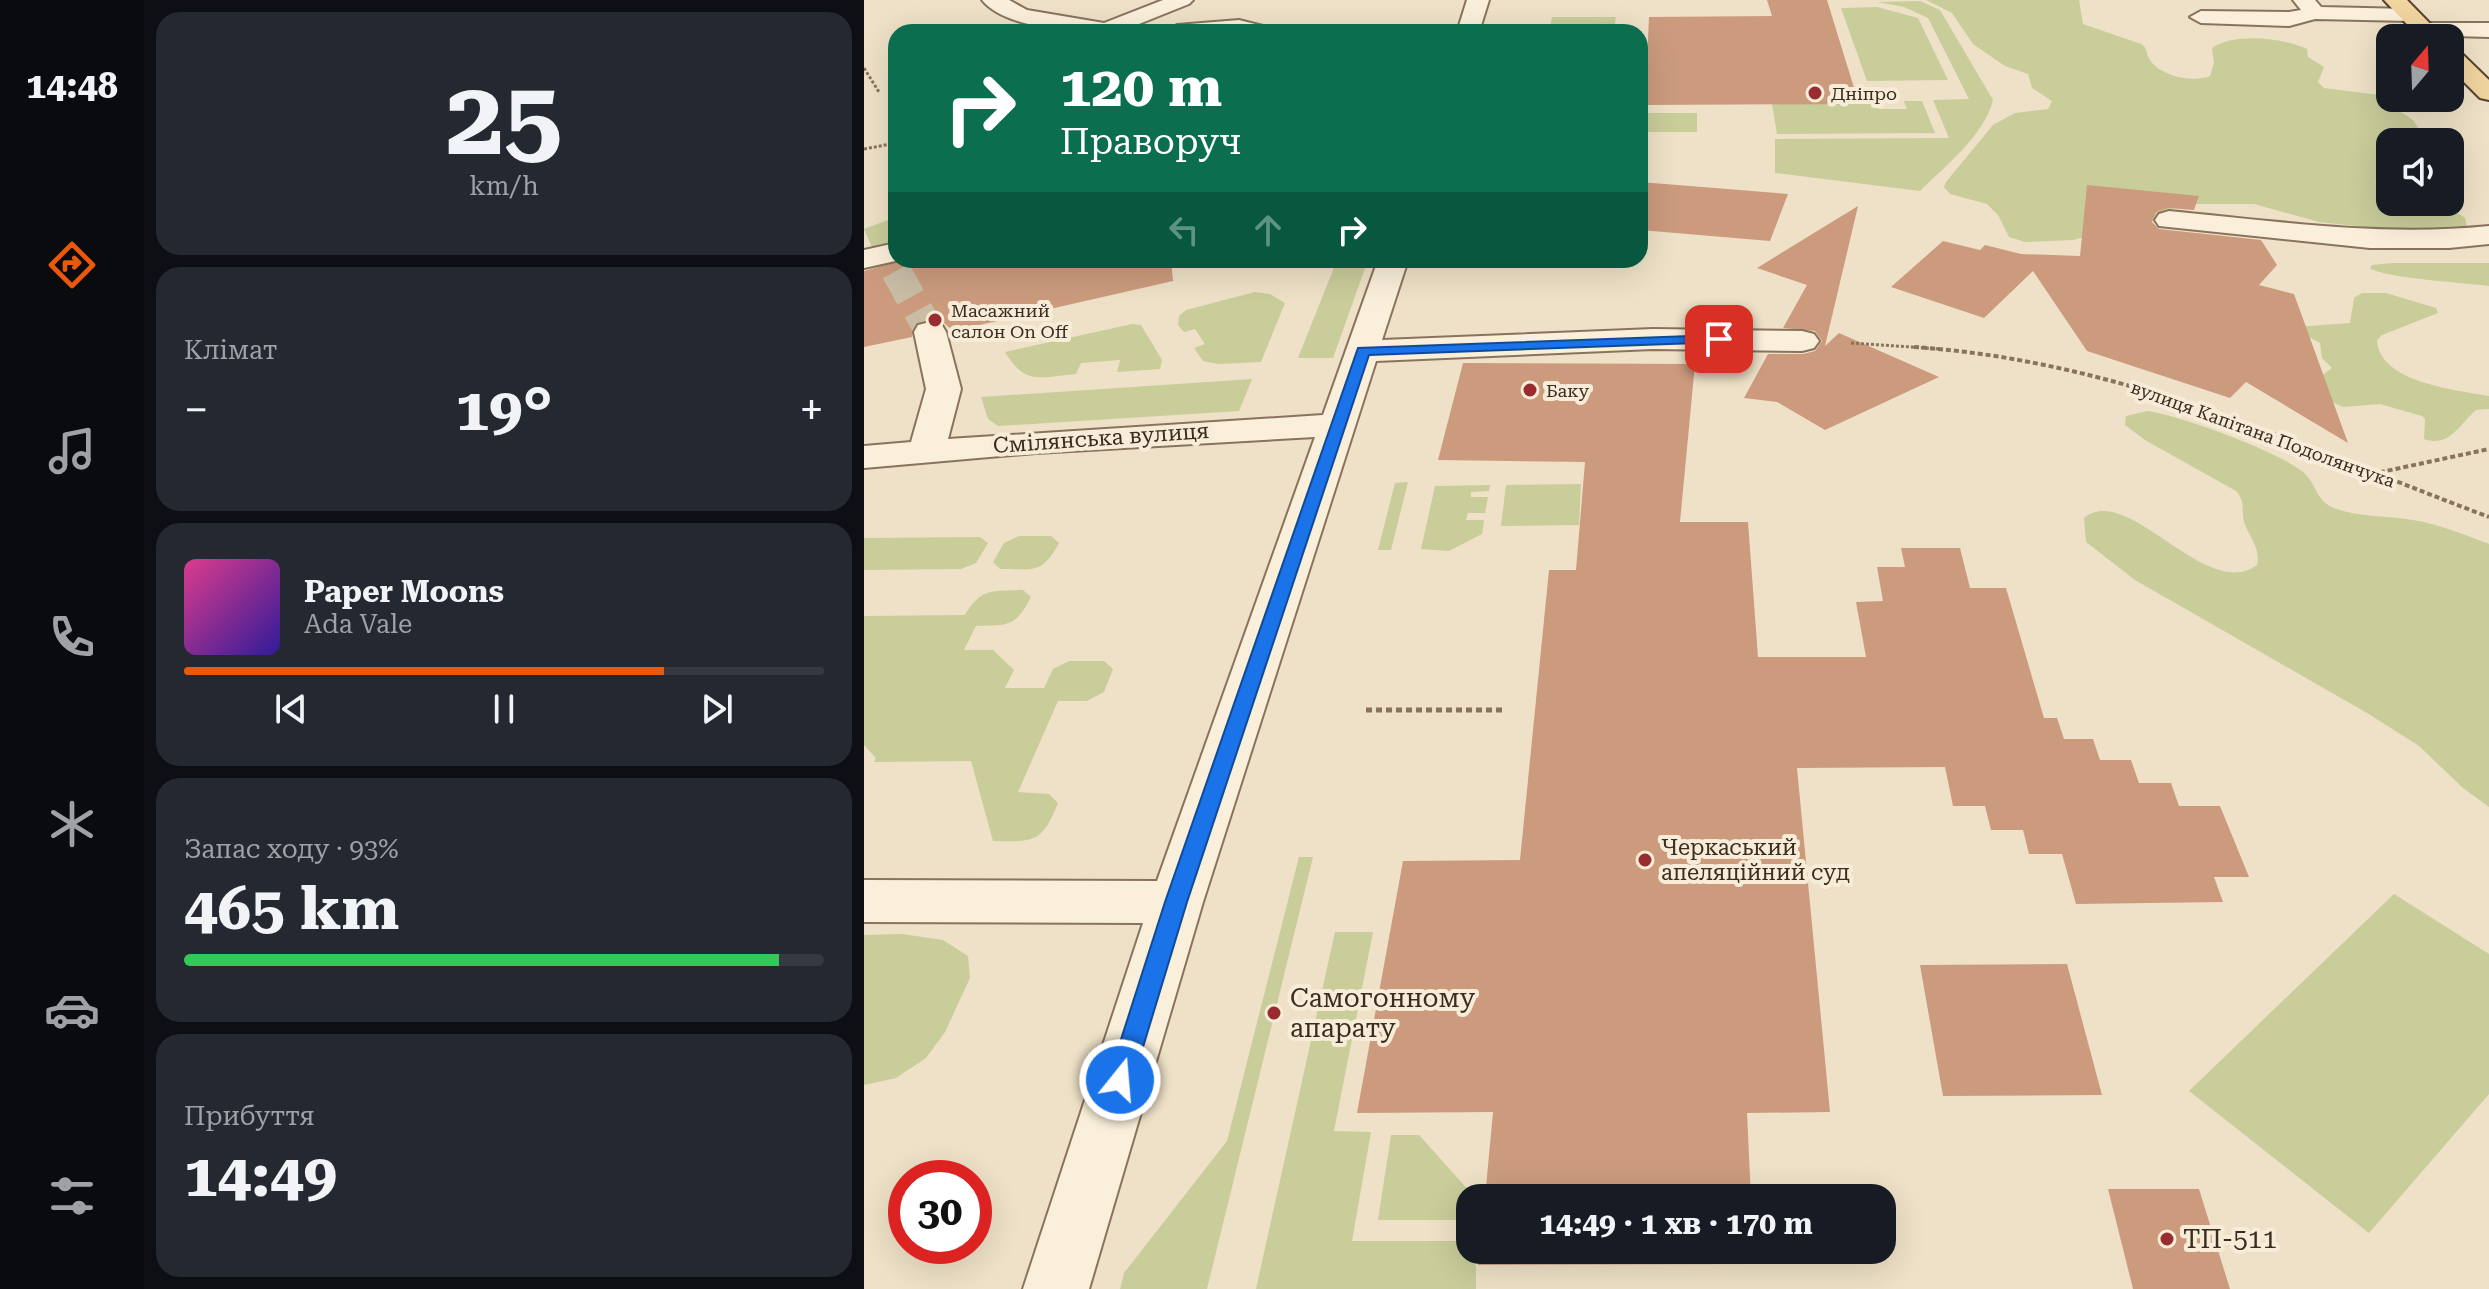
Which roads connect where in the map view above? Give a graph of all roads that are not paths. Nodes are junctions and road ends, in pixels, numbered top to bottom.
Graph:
1 (993, 0) edge
2 (1182, 0) edge
3 (1478, 0) edge
4 (2310, 7) edge
5 (2201, 17) dead end
6 (2416, 21) edge
7 (1070, 24) edge
8 (1125, 24) edge
9 (1470, 24) edge
10 (2489, 30) edge
11 (2464, 69) edge
12 (2489, 93) edge
13 (2169, 220) dead end
14 (2489, 235) edge
15 (1390, 268) edge
16 (930, 332) tunnel mouth
17 (1802, 341) road end
18 (1363, 351) junction
19 (1339, 425) junction
20 (926, 451) junction
21 (864, 457) edge
22 (864, 901) edge
23 (1176, 902) junction
24 (1056, 1289) edge

1 - 7 street
2 - 8 street
3 - 9 street
4 - 5 street
4 - 6 street
6 - 10 street
11 - 12 main road
13 - 14 street
15 - 18 street
16 - 20 street
17 - 18 street
18 - 19 street
19 - 20 street, Смілянська вулиця
19 - 23 street
20 - 21 street, Смілянська вулиця
22 - 23 street
23 - 24 street

